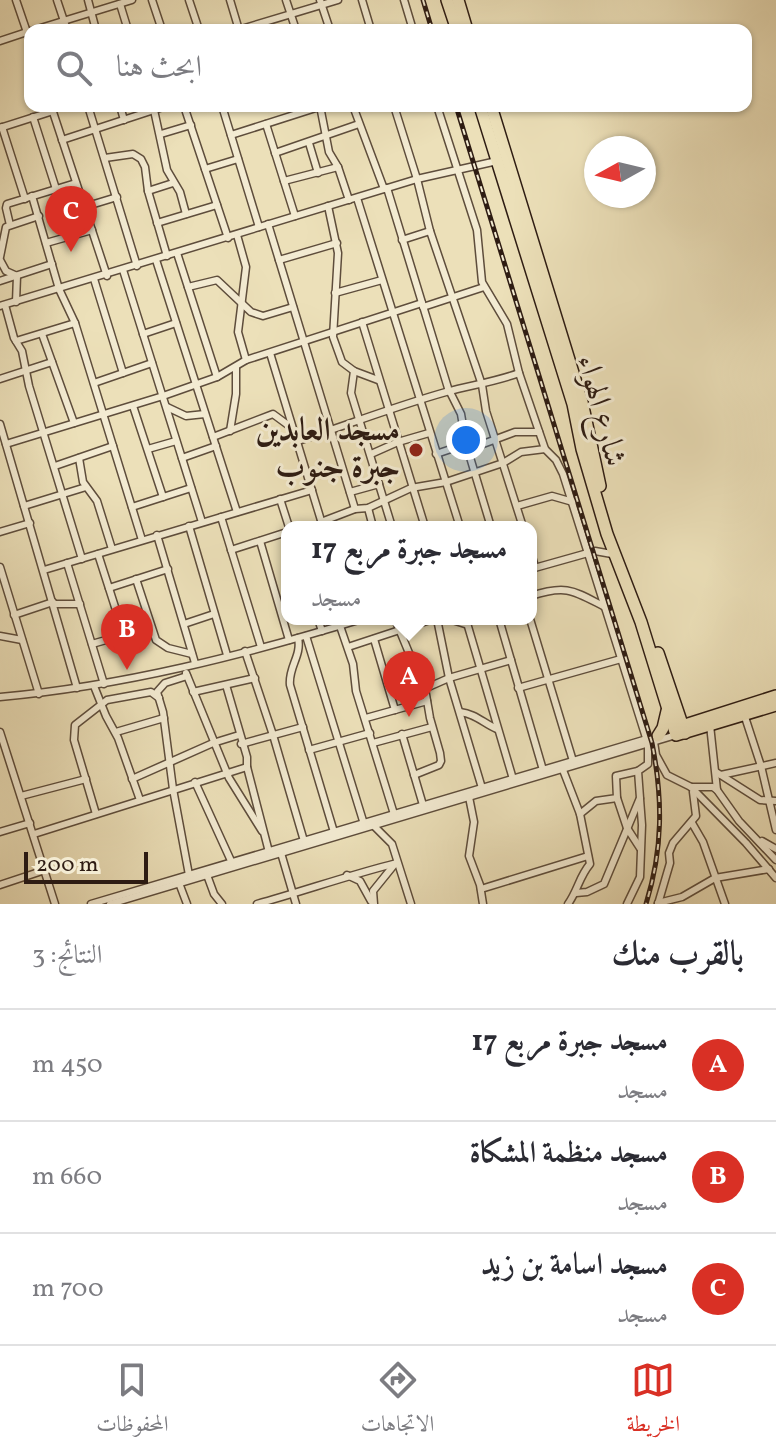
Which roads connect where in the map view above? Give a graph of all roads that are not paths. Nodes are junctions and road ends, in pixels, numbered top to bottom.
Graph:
1 (16, 0) edge
2 (57, 0) edge
3 (88, 0) edge
4 (132, 0) edge
5 (152, 0) edge
6 (189, 0) edge
7 (231, 0) edge
8 (286, 0) edge
9 (338, 0) edge
10 (362, 0) edge
11 (404, 0) edge
12 (447, 0) edge
13 (458, 0) edge
14 (321, 3) edge
15 (120, 4) junction
16 (91, 13) junction
17 (291, 15) junction
18 (65, 20) junction
19 (27, 24) edge
20 (52, 24) edge
21 (66, 24) edge
22 (94, 24) edge
23 (126, 24) edge
24 (160, 24) edge
25 (197, 24) edge
26 (237, 24) edge
27 (268, 24) edge
28 (294, 24) edge
29 (328, 24) edge
30 (369, 24) edge
31 (411, 24) edge
32 (455, 24) edge
33 (465, 24) edge
34 (24, 33) edge
35 (0, 41) edge
36 (45, 112) edge
37 (53, 112) edge
38 (90, 112) edge
39 (122, 112) edge
40 (148, 112) edge
41 (155, 112) edge
42 (186, 112) edge
43 (224, 112) edge
44 (287, 112) edge
45 (304, 112) edge
46 (322, 112) edge
47 (355, 112) edge
48 (396, 112) edge
49 (439, 112) edge
50 (482, 112) edge
51 (493, 112) edge
52 (33, 117) junction
53 (289, 117) junction
54 (124, 120) junction
55 (266, 124) junction
56 (359, 124) junction
57 (191, 125) junction
58 (1, 127) edge
59 (95, 129) junction
60 (161, 134) junction
61 (327, 134) junction
62 (231, 135) junction
63 (62, 140) junction
64 (309, 143) junction
65 (275, 153) junction
66 (105, 158) junction
67 (238, 159) junction
68 (497, 161) junction
69 (338, 167) junction
70 (205, 169) junction
71 (456, 169) junction
72 (318, 173) junction
73 (417, 179) junction
74 (284, 181) junction
75 (76, 183) junction
76 (173, 183) junction
77 (56, 189) junction
78 (385, 189) junction
79 (148, 191) junction
80 (117, 197) junction
81 (29, 198) junction
82 (353, 199) junction
83 (217, 205) junction
84 (328, 206) junction
85 (84, 207) junction
86 (186, 214) junction
87 (39, 216) junction
88 (295, 216) junction
89 (157, 223) junction
90 (268, 224) junction
91 (10, 225) junction
92 (259, 227) junction
93 (92, 230) junction
94 (430, 231) junction
95 (237, 235) junction
96 (228, 238) junction
97 (402, 240) junction
98 (46, 243) junction
99 (337, 243) junction
100 (177, 253) junction
101 (167, 256) junction
102 (0, 259) edge
103 (156, 260) junction
104 (279, 260) junction
105 (52, 264) junction
106 (137, 266) junction
107 (123, 270) junction
108 (17, 276) junction
109 (107, 276) junction
110 (94, 279) junction
111 (382, 280) junction
112 (0, 281) edge
113 (188, 287) junction
114 (484, 287) junction
115 (59, 289) junction
116 (335, 293) junction
117 (453, 298) junction
118 (16, 302) junction
119 (240, 302) junction
120 (423, 305) junction
121 (2, 306) edge
122 (293, 307) junction
123 (392, 312) junction
124 (362, 322) junction
125 (75, 323) junction
126 (176, 323) junction
127 (334, 332) junction
128 (42, 334) junction
129 (143, 334) junction
130 (16, 341) junction
131 (303, 342) junction
132 (270, 353) junction
133 (246, 360) junction
134 (52, 362) junction
135 (152, 363) junction
136 (236, 367) junction
137 (25, 371) junction
138 (354, 371) junction
139 (123, 373) junction
140 (519, 373) junction
141 (217, 377) junction
142 (0, 379) edge
143 (378, 380) junction
144 (94, 383) junction
145 (195, 385) junction
146 (482, 385) junction
147 (450, 391) junction
148 (163, 396) junction
149 (420, 400) junction
150 (133, 406) junction
151 (166, 407) junction
152 (388, 410) junction
153 (205, 414) junction
154 (103, 415) junction
155 (361, 419) junction
156 (74, 423) junction
157 (292, 428) junction
158 (1, 430) edge
159 (331, 430) junction
160 (230, 431) junction
161 (539, 432) junction
162 (43, 433) junction
163 (429, 433) junction
164 (213, 437) junction
165 (497, 440) junction
166 (176, 441) junction
167 (298, 441) junction
168 (398, 442) junction
169 (6, 444) junction
170 (466, 444) junction
171 (113, 446) junction
172 (216, 446) junction
173 (148, 449) junction
174 (545, 449) junction
175 (371, 454) junction
176 (436, 454) junction
177 (79, 458) junction
178 (182, 458) junction
179 (503, 463) junction
180 (11, 464) junction
181 (55, 466) junction
182 (0, 468) edge
183 (475, 473) junction
184 (446, 482) junction
185 (379, 484) junction
186 (86, 487) junction
187 (191, 488) junction
188 (411, 488) junction
189 (312, 490) junction
190 (350, 492) junction
191 (63, 494) junction
192 (163, 497) junction
193 (280, 499) junction
194 (384, 501) junction
195 (573, 502) junction
196 (24, 506) junction
197 (517, 506) junction
198 (132, 507) junction
199 (368, 508) junction
200 (355, 509) junction
201 (237, 512) junction
202 (221, 517) junction
203 (286, 521) edge
204 (321, 521) edge
205 (329, 521) edge
206 (371, 521) edge
207 (390, 521) edge
208 (423, 521) edge
209 (458, 521) edge
210 (489, 521) edge
211 (521, 521) edge
212 (202, 522) junction
213 (30, 523) junction
214 (189, 526) junction
215 (0, 532) edge
216 (281, 532) edge
217 (607, 534) junction
218 (157, 535) junction
219 (142, 540) junction
220 (260, 541) junction
221 (112, 549) junction
222 (231, 550) junction
223 (591, 552) junction
224 (98, 554) junction
225 (615, 556) junction
226 (82, 559) junction
227 (67, 563) junction
228 (0, 567) edge
229 (537, 567) edge
230 (168, 569) junction
231 (44, 570) junction
232 (136, 579) junction
233 (109, 588) junction
234 (537, 594) edge
235 (53, 603) junction
236 (80, 604) junction
237 (605, 607) junction
238 (281, 613) edge
239 (214, 614) junction
240 (14, 615) junction
241 (184, 624) junction
242 (285, 625) edge
243 (320, 625) edge
244 (397, 625) edge
245 (417, 625) edge
246 (436, 625) edge
247 (471, 625) edge
248 (501, 625) edge
249 (532, 625) edge
250 (340, 626) joint
251 (151, 627) junction
252 (322, 631) junction
253 (399, 631) junction
254 (124, 635) junction
255 (0, 636) edge
256 (306, 636) junction
257 (298, 638) junction
258 (374, 639) junction
259 (22, 640) junction
260 (289, 640) junction
261 (92, 644) junction
262 (261, 647) junction
263 (348, 647) junction
264 (245, 651) junction
265 (192, 654) junction
266 (227, 655) junction
267 (621, 659) junction
268 (511, 660) junction
269 (195, 663) junction
270 (183, 666) junction
271 (480, 669) junction
272 (187, 676) junction
273 (255, 678) junction
274 (449, 678) junction
275 (547, 679) junction
276 (104, 684) junction
277 (226, 685) junction
278 (668, 685) junction
279 (94, 686) junction
280 (77, 688) junction
281 (518, 688) junction
282 (424, 689) junction
283 (193, 692) junction
284 (39, 694) junction
285 (776, 696) edge
286 (0, 697) edge
287 (159, 698) junction
288 (427, 701) junction
289 (101, 703) junction
290 (776, 705) edge
291 (395, 710) junction
292 (668, 710) junction
293 (460, 712) junction
294 (744, 714) junction
295 (164, 718) junction
296 (366, 718) junction
297 (705, 722) junction
298 (303, 727) junction
299 (432, 727) junction
300 (497, 729) junction
301 (681, 731) junction
302 (0, 732) edge
303 (116, 732) junction
304 (370, 733) junction
305 (402, 734) junction
306 (239, 735) junction
307 (273, 735) junction
308 (652, 740) junction
309 (340, 741) junction
310 (213, 743) junction
311 (373, 743) junction
312 (241, 744) junction
313 (309, 750) junction
314 (573, 761) junction
315 (169, 762) junction
316 (776, 763) edge
317 (761, 766) junction
318 (247, 767) junction
319 (543, 770) junction
320 (563, 770) junction
321 (638, 771) junction
322 (226, 772) junction
323 (718, 774) junction
324 (414, 775) junction
325 (86, 779) junction
326 (132, 779) junction
327 (513, 779) junction
328 (195, 782) junction
329 (482, 788) junction
330 (173, 789) junction
331 (692, 790) junction
332 (717, 790) junction
333 (21, 796) junction
334 (469, 797) junction
335 (617, 798) junction
336 (640, 798) junction
337 (140, 800) junction
338 (773, 802) edge
339 (423, 805) junction
340 (96, 814) junction
341 (394, 814) junction
342 (580, 814) junction
343 (30, 823) junction
344 (692, 823) junction
345 (364, 824) junction
346 (374, 826) junction
347 (627, 828) junction
348 (776, 830) edge
349 (262, 831) junction
350 (0, 832) edge
351 (334, 832) junction
352 (34, 834) junction
353 (755, 837) junction
354 (304, 841) junction
355 (640, 848) junction
356 (776, 849) edge
357 (269, 852) junction
358 (281, 853) junction
359 (588, 856) junction
360 (776, 860) edge
361 (232, 863) junction
362 (397, 863) junction
363 (769, 869) junction
364 (45, 870) junction
365 (189, 875) junction
366 (207, 875) junction
367 (346, 875) junction
368 (715, 878) junction
369 (776, 878) edge
370 (179, 883) junction
371 (0, 885) edge
372 (481, 889) junction
373 (576, 893) junction
374 (294, 895) junction
375 (683, 900) edge
376 (126, 902) edge
377 (55, 904) edge
378 (91, 904) edge
379 (110, 904) edge
380 (187, 904) edge
381 (222, 904) edge
382 (257, 904) edge
383 (296, 904) edge
384 (373, 904) edge
385 (411, 904) edge
386 (483, 904) edge
387 (568, 904) edge
388 (627, 904) edge
389 (658, 904) edge
390 (725, 904) edge

1 - 19 street
2 - 18 street
3 - 16 street
4 - 15 street
5 - 24 street
6 - 25 street
7 - 26 street
8 - 17 street
9 - 14 street
10 - 30 street
11 - 31 street
12 - 32 highway
13 - 33 highway
14 - 17 street
14 - 29 street
15 - 16 street
15 - 23 street
16 - 18 street
16 - 22 street
17 - 27 street
17 - 28 street
18 - 20 street
18 - 21 street
34 - 35 street
36 - 52 street
37 - 63 street
38 - 59 street
39 - 54 street
40 - 54 street
41 - 60 street
42 - 57 street
43 - 62 street
44 - 53 street
45 - 53 street
46 - 61 street
47 - 56 street
48 - 73 street
49 - 71 street
50 - 68 highway, شارع الهواء
51 - 278 highway, شارع الهواء
52 - 58 street
52 - 77 street
53 - 55 street
54 - 59 street
55 - 62 street
55 - 65 street
56 - 61 street
56 - 78 street
57 - 60 street
57 - 70 street
58 - 81 street
59 - 63 street
59 - 66 street
60 - 76 street
61 - 64 street
61 - 69 street
62 - 67 street
63 - 75 street
64 - 65 street
64 - 72 street
65 - 74 street
66 - 79 street
66 - 80 street
67 - 70 street
67 - 92 street
68 - 71 street
68 - 217 highway, شارع الهواء
69 - 72 street
69 - 82 street
70 - 83 street
71 - 73 street
71 - 114 street
72 - 74 street
73 - 78 street
73 - 94 street
74 - 88 street
75 - 77 street
75 - 85 street
76 - 79 street
76 - 86 street
77 - 81 street
78 - 82 street
78 - 97 street
79 - 89 street
80 - 85 street
80 - 106 street
81 - 87 street
81 - 91 street
82 - 84 street
82 - 111 street
83 - 86 street
83 - 96 street
84 - 88 street
84 - 99 street
85 - 93 street
86 - 89 street
87 - 91 street
87 - 98 street
88 - 90 street
89 - 101 street
90 - 92 street
90 - 104 street
91 - 102 street
92 - 95 street
93 - 98 street
93 - 109 street
94 - 97 street
94 - 117 street
95 - 96 street
95 - 119 street
96 - 100 street
97 - 120 street
98 - 105 street
99 - 104 street
99 - 116 street
100 - 101 street
100 - 113 street
101 - 103 street
102 - 108 street
103 - 106 street
103 - 126 street
104 - 122 street
105 - 108 street
105 - 115 street
106 - 107 street
107 - 109 street
107 - 129 street
108 - 112 street
108 - 118 street
109 - 110 street
110 - 115 street
110 - 139 street
111 - 116 street
111 - 123 street
113 - 119 street
113 - 141 street
114 - 117 street
114 - 140 street
115 - 118 street
115 - 125 street
116 - 127 street
117 - 120 street
117 - 146 street
118 - 121 street
119 - 122 street
119 - 133 street
120 - 123 street
120 - 147 street
121 - 130 street
122 - 131 street
123 - 124 street
123 - 149 street
124 - 127 street
124 - 143 street
125 - 128 street
125 - 144 street
126 - 129 street
126 - 145 street
127 - 131 street
127 - 138 street
128 - 130 street
128 - 134 street
129 - 135 street
130 - 137 street
131 - 132 street
131 - 159 street
132 - 133 street
132 - 157 street
133 - 136 street
134 - 137 street
134 - 156 street
135 - 139 street
135 - 148 street
136 - 141 street
136 - 160 street
137 - 142 street
137 - 162 street
138 - 143 street
138 - 155 street
139 - 144 street
140 - 146 street
140 - 161 street
141 - 145 street
143 - 152 street
144 - 154 street
145 - 148 street
145 - 153 street
146 - 147 street
146 - 165 street
147 - 149 street
147 - 170 street
148 - 150 street
148 - 151 street
149 - 152 street
149 - 163 street
150 - 154 street
150 - 173 street
151 - 153 street
151 - 166 street
152 - 155 street
152 - 168 street
153 - 164 street
154 - 156 street
154 - 171 street
155 - 159 street
155 - 175 street
156 - 162 street
157 - 160 street
157 - 167 street
158 - 169 street
159 - 167 street
159 - 190 street
160 - 164 street
161 - 165 street
161 - 174 street
162 - 169 street
162 - 181 street
163 - 168 street
163 - 176 street
164 - 172 street
165 - 170 street
165 - 179 street
166 - 173 street
166 - 178 street
167 - 189 street
168 - 175 street
168 - 188 street
169 - 180 street
170 - 176 street
170 - 183 street
171 - 177 street
171 - 198 street
172 - 178 street
172 - 201 street
173 - 192 street
174 - 179 street
174 - 195 street
175 - 185 street
176 - 184 street
177 - 181 street
177 - 186 street
178 - 187 street
179 - 183 street
179 - 197 street
180 - 182 street
180 - 196 street
181 - 191 street
183 - 184 street
183 - 210 street
184 - 188 street
184 - 209 street
185 - 190 street
185 - 194 street
186 - 191 street
186 - 221 street
187 - 192 street
187 - 212 street
188 - 194 street
188 - 208 street
189 - 193 street
189 - 204 street
190 - 200 street
191 - 196 street
191 - 226 street
192 - 198 street
193 - 201 street
193 - 203 street
194 - 199 street
194 - 207 street
195 - 197 street
195 - 223 street
196 - 213 street
197 - 211 street
198 - 219 street
199 - 200 street
199 - 206 street
200 - 205 street
201 - 202 street
202 - 212 street
202 - 222 street
212 - 214 street
213 - 215 street
213 - 231 street
214 - 218 street
214 - 239 street
216 - 220 street
217 - 223 street
217 - 225 highway, شارع الهواء
218 - 219 street
218 - 230 street
219 - 221 street
220 - 222 street
220 - 238 street
221 - 224 street
222 - 262 street
223 - 225 street
223 - 229 street
223 - 237 street
224 - 226 street
224 - 233 street
225 - 292 highway, شارع الهواء
226 - 227 street
227 - 231 street
227 - 236 street
228 - 240 street
230 - 232 street
230 - 241 street
231 - 235 street
232 - 233 street
232 - 251 street
233 - 254 street
234 - 237 street
235 - 236 street
235 - 240 street
235 - 280 street
236 - 261 street
237 - 267 street
239 - 241 street
239 - 266 street
240 - 259 street
241 - 265 street
242 - 260 street
243 - 252 street
244 - 253 street
245 - 253 street
246 - 274 street
247 - 271 street
248 - 268 street
249 - 275 street
250 - 252 street
250 - 263 street
251 - 254 street
251 - 265 street
252 - 256 street
253 - 258 street
253 - 282 street
254 - 261 street
255 - 259 street
256 - 257 street
256 - 309 street
257 - 260 street
257 - 298 street
258 - 263 street
258 - 291 street
259 - 284 street
260 - 262 street
261 - 276 street
262 - 264 street
263 - 296 street
264 - 266 street
264 - 273 street
265 - 269 street
266 - 269 street
267 - 275 street
267 - 308 street
268 - 271 street
268 - 281 street
269 - 270 street
270 - 272 street
270 - 276 street
271 - 274 street
271 - 300 street
272 - 283 street
272 - 287 street
273 - 277 street
273 - 307 street
274 - 282 street
274 - 293 street
275 - 281 street
275 - 314 street
276 - 279 street
277 - 283 street
277 - 306 street
278 - 297 highway
278 - 301 highway, شارع الهواء
279 - 280 street
279 - 289 street
280 - 284 street
281 - 319 street
282 - 288 street
283 - 310 street
284 - 286 street
285 - 297 highway
287 - 289 street
287 - 295 street
288 - 291 street
288 - 299 street
289 - 303 street
289 - 325 street
290 - 294 highway
291 - 296 street
292 - 301 highway, شارع الهواء
292 - 308 highway
293 - 300 street
293 - 329 street
294 - 297 highway
294 - 317 street
295 - 303 street
295 - 315 street
296 - 304 street
297 - 301 highway
297 - 323 street
298 - 307 street
298 - 313 street
299 - 305 street
299 - 324 street
300 - 327 street
301 - 308 street
302 - 333 street
303 - 326 street
304 - 309 street
304 - 311 street
305 - 311 street
305 - 324 street
306 - 310 street
306 - 312 street
307 - 312 street
307 - 354 street
308 - 314 street
308 - 320 street
308 - 321 street
308 - 331 street
309 - 313 street
309 - 345 street
310 - 315 street
310 - 322 street
311 - 341 street
312 - 318 street
313 - 351 street
314 - 319 street
315 - 326 street
315 - 330 street
316 - 317 street
317 - 323 street
317 - 338 street
318 - 322 street
318 - 349 street
319 - 327 street
320 - 334 street
320 - 342 street
321 - 335 street
321 - 336 street
322 - 328 street
322 - 349 street
323 - 332 street
323 - 338 street
324 - 339 street
325 - 333 street
325 - 340 street
326 - 337 street
327 - 329 street
328 - 330 street
328 - 361 street
329 - 339 street
330 - 337 street
330 - 365 street
331 - 332 street
331 - 344 street
331 - 363 street
332 - 353 street
333 - 343 street
334 - 346 street
334 - 372 street
335 - 342 street
335 - 347 street
336 - 347 street
336 - 355 street
337 - 340 street
338 - 348 street
339 - 341 street
340 - 352 street
341 - 345 street
342 - 359 street
343 - 350 street
343 - 352 street
344 - 368 street
344 - 389 street
345 - 351 street
346 - 358 street
346 - 362 street
347 - 355 street
347 - 373 street
349 - 357 street
351 - 354 street
352 - 364 street
353 - 356 street
353 - 360 street
354 - 357 street
355 - 388 street
357 - 361 street
358 - 366 street
358 - 374 street
359 - 372 street
359 - 373 street
361 - 365 street
362 - 367 street
362 - 384 street
362 - 385 street
363 - 368 street
363 - 369 street
364 - 371 street
364 - 377 street
365 - 378 street
366 - 370 street
366 - 381 street
367 - 374 street
367 - 384 street
368 - 375 street
368 - 390 street
370 - 376 street
370 - 380 street
372 - 386 street
373 - 387 street
374 - 382 street
374 - 383 street
375 - 389 street
376 - 379 street

